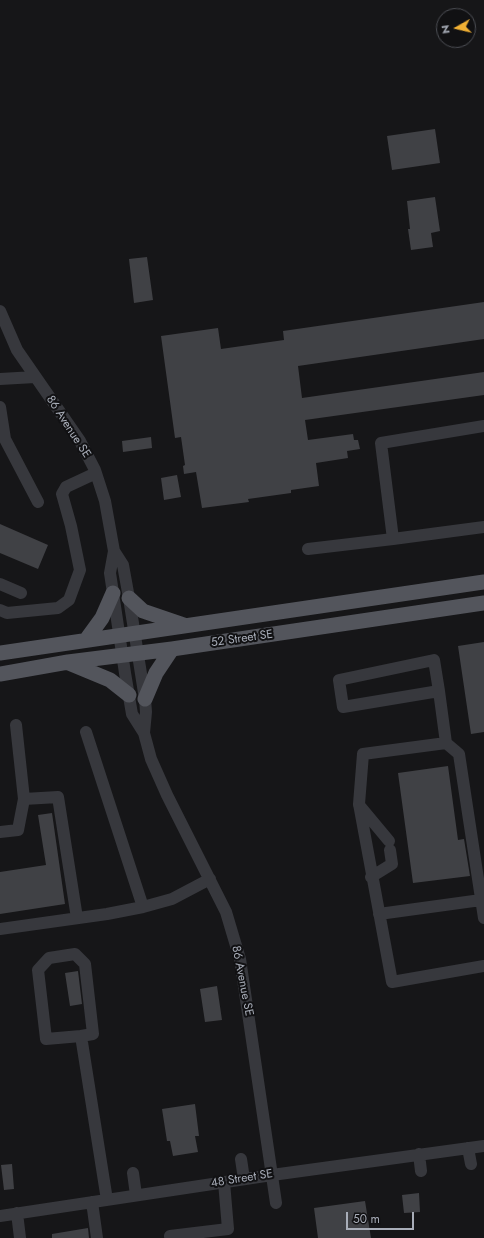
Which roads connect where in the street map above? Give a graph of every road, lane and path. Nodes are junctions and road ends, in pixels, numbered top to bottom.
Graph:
1 (1, 315) edge
2 (36, 377) junction
3 (0, 379) edge
4 (0, 407) edge
5 (484, 426) edge
6 (96, 474) junction
7 (38, 502) dead end
8 (484, 527) edge
9 (393, 539) junction
10 (308, 549) dead end
11 (114, 551) junction
12 (484, 582) edge
13 (0, 584) edge
14 (21, 593) dead end
15 (113, 593) junction
16 (129, 598) junction
17 (484, 603) edge
18 (0, 610) edge
19 (189, 626) junction
20 (127, 635) junction
21 (86, 640) junction
22 (172, 649) junction
23 (0, 653) edge
24 (130, 654) junction
25 (68, 662) junction
26 (0, 674) edge
27 (439, 691) junction
28 (129, 695) junction
29 (145, 699) junction
30 (16, 725) dead end
31 (86, 732) dead end
32 (144, 733) junction
33 (446, 742) junction
34 (24, 799) junction
35 (359, 804) junction
36 (0, 832) edge
37 (371, 877) junction
38 (210, 879) junction
39 (481, 900) junction
40 (143, 907) junction
41 (378, 914) junction
42 (77, 918) junction
43 (484, 918) edge
44 (0, 929) edge
45 (484, 966) edge
46 (81, 1036) junction
47 (484, 1146) edge
48 (468, 1148) junction
49 (419, 1154) junction
50 (241, 1159) dead end
51 (471, 1164) dead end
52 (421, 1171) dead end
53 (133, 1173) dead end
54 (272, 1175) junction
55 (244, 1179) junction
56 (224, 1182) junction
57 (136, 1195) junction
58 (107, 1200) junction
59 (92, 1202) junction
60 (276, 1203) dead end
61 (17, 1213) junction
62 (0, 1216) edge
63 (229, 1234) edge
64 (170, 1236) dead end
65 (20, 1238) edge
66 (97, 1238) edge

1 - 2 street, 86 Avenue SE
2 - 3 street
2 - 6 street, 86 Avenue SE
4 - 7 street
5 - 9 street
6 - 11 street, 86 Avenue SE
6 - 18 street
8 - 9 street
9 - 10 street
11 - 15 street, 86 Avenue SE
11 - 16 street, 86 Avenue SE
12 - 19 main road, 52 Street SE
13 - 14 street
15 - 20 street, 86 Avenue SE
15 - 21 main road
16 - 19 main road
16 - 20 street, 86 Avenue SE
17 - 22 main road, 52 Street SE
19 - 20 main road, 52 Street SE
20 - 21 main road, 52 Street SE
20 - 24 street, 86 Avenue SE
21 - 23 main road, 52 Street SE
22 - 24 main road, 52 Street SE
22 - 29 main road
24 - 25 main road, 52 Street SE
24 - 28 street, 86 Avenue SE
24 - 29 street, 86 Avenue SE
25 - 26 main road, 52 Street SE
25 - 28 main road
27 - 27 street
27 - 33 street
28 - 32 street, 86 Avenue SE
29 - 32 street, 86 Avenue SE
30 - 34 street
31 - 40 street
32 - 38 street, 86 Avenue SE
33 - 35 street
33 - 39 street
34 - 36 street
34 - 42 street
35 - 37 street
35 - 37 street
37 - 41 street
38 - 40 street
38 - 54 street, 86 Avenue SE
39 - 41 street
39 - 43 street
40 - 42 street
41 - 45 street
42 - 44 street
46 - 46 street
46 - 58 street
47 - 48 street, 48 Street SE
48 - 49 street, 48 Street SE
48 - 51 street
49 - 52 street
49 - 54 street, 48 Street SE
50 - 55 street
53 - 57 street
54 - 55 street, 48 Street SE
54 - 60 street, 86 Avenue SE
55 - 56 street, 48 Street SE
56 - 57 street, 48 Street SE
56 - 63 street
57 - 58 street, 48 Street SE
58 - 59 street, 48 Street SE
59 - 61 street, 48 Street SE
59 - 66 street
61 - 62 street, 48 Street SE
61 - 65 street
63 - 64 street

